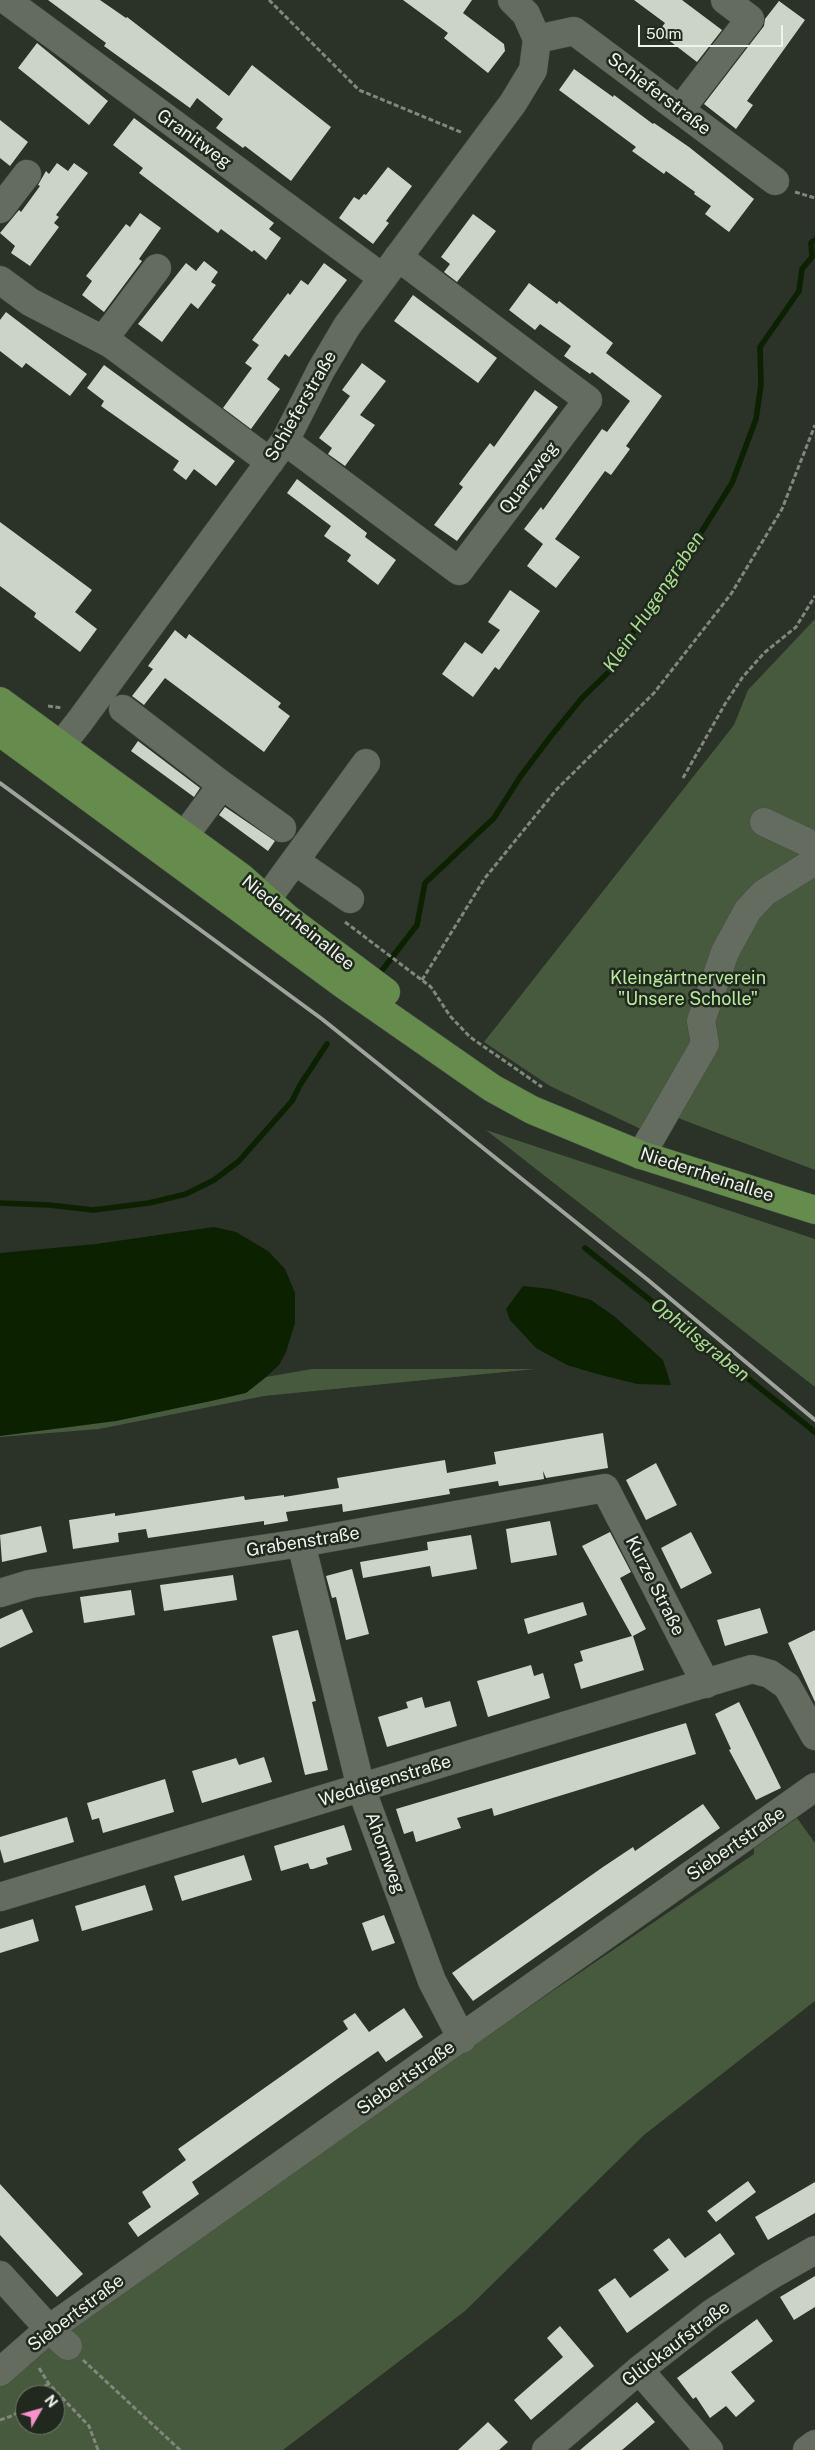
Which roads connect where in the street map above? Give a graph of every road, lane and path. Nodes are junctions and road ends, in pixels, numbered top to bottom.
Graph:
1 (6, 0) edge
2 (269, 0) edge
3 (512, 0) edge
4 (725, 0) edge
5 (537, 39) junction
6 (680, 110) junction
7 (484, 142) junction
8 (27, 174) dead end
9 (784, 186) joint
10 (815, 198) edge
11 (0, 209) edge
12 (157, 268) dead end
13 (390, 268) junction
14 (0, 280) edge
15 (103, 340) junction
16 (815, 425) edge
17 (277, 452) junction
18 (815, 596) edge
19 (0, 701) edge
20 (123, 709) dead end
21 (0, 732) edge
22 (53, 755) junction
23 (366, 763) dead end
24 (683, 778) dead end
25 (222, 785) junction
26 (764, 822) dead end
27 (282, 828) dead end
28 (177, 846) junction
29 (815, 846) edge
30 (295, 861) junction
31 (815, 862) edge
32 (350, 899) dead end
33 (260, 909) junction
34 (376, 945) dead end
35 (422, 980) junction
36 (549, 1090) dead end
37 (642, 1155) junction
38 (815, 1210) edge
39 (605, 1488) joint
40 (301, 1543) junction
41 (0, 1593) edge
42 (706, 1684) junction
43 (815, 1736) edge
44 (361, 1788) junction
45 (815, 1788) edge
46 (0, 1897) edge
47 (462, 2039) junction
48 (815, 2250) edge
49 (0, 2275) edge
50 (59, 2338) junction
51 (27, 2348) junction
52 (639, 2370) junction
53 (0, 2372) edge
54 (49, 2384) joint
55 (15, 2414) edge
56 (0, 2420) edge
57 (815, 2444) edge
58 (98, 2450) edge
59 (180, 2450) edge
60 (546, 2450) edge
61 (709, 2450) edge
62 (807, 2450) edge

1 - 13 street, Granitweg
2 - 7 path
3 - 5 street
4 - 6 street
5 - 6 street, Schieferstraße
5 - 7 street, Schieferstraße
6 - 9 street, Schieferstraße
7 - 13 street, Schieferstraße
8 - 11 street
9 - 10 path
12 - 15 street
13 - 17 street, Schieferstraße
13 - 17 street, Quarzweg
14 - 15 street
15 - 17 street
16 - 35 path
17 - 22 street, Schieferstraße
18 - 24 path
19 - 22 main road, Niederrheinallee
20 - 25 street
21 - 22 main road, Niederrheinallee
22 - 28 main road, Niederrheinallee
23 - 30 street
25 - 27 street
25 - 28 street
26 - 29 street
28 - 33 main road, Niederrheinallee
30 - 32 street
30 - 33 street
31 - 37 street
33 - 37 main road, Niederrheinallee
34 - 35 path
35 - 36 path
37 - 38 main road, Niederrheinallee
39 - 40 street, Grabenstraße
39 - 42 street, Kurze Straße
40 - 41 street, Grabenstraße
40 - 44 street, Ahornweg
42 - 43 street, Weddigenstraße
42 - 44 street, Weddigenstraße
44 - 46 street, Weddigenstraße
44 - 47 street, Ahornweg
45 - 47 street, Siebertstraße
47 - 50 street, Siebertstraße
48 - 52 street, Glückaufstraße
49 - 50 street
50 - 51 street, Siebertstraße
50 - 59 path
51 - 53 street, Siebertstraße
51 - 54 path
52 - 60 street, Glückaufstraße
52 - 61 street
54 - 58 path
55 - 56 path
57 - 62 street

